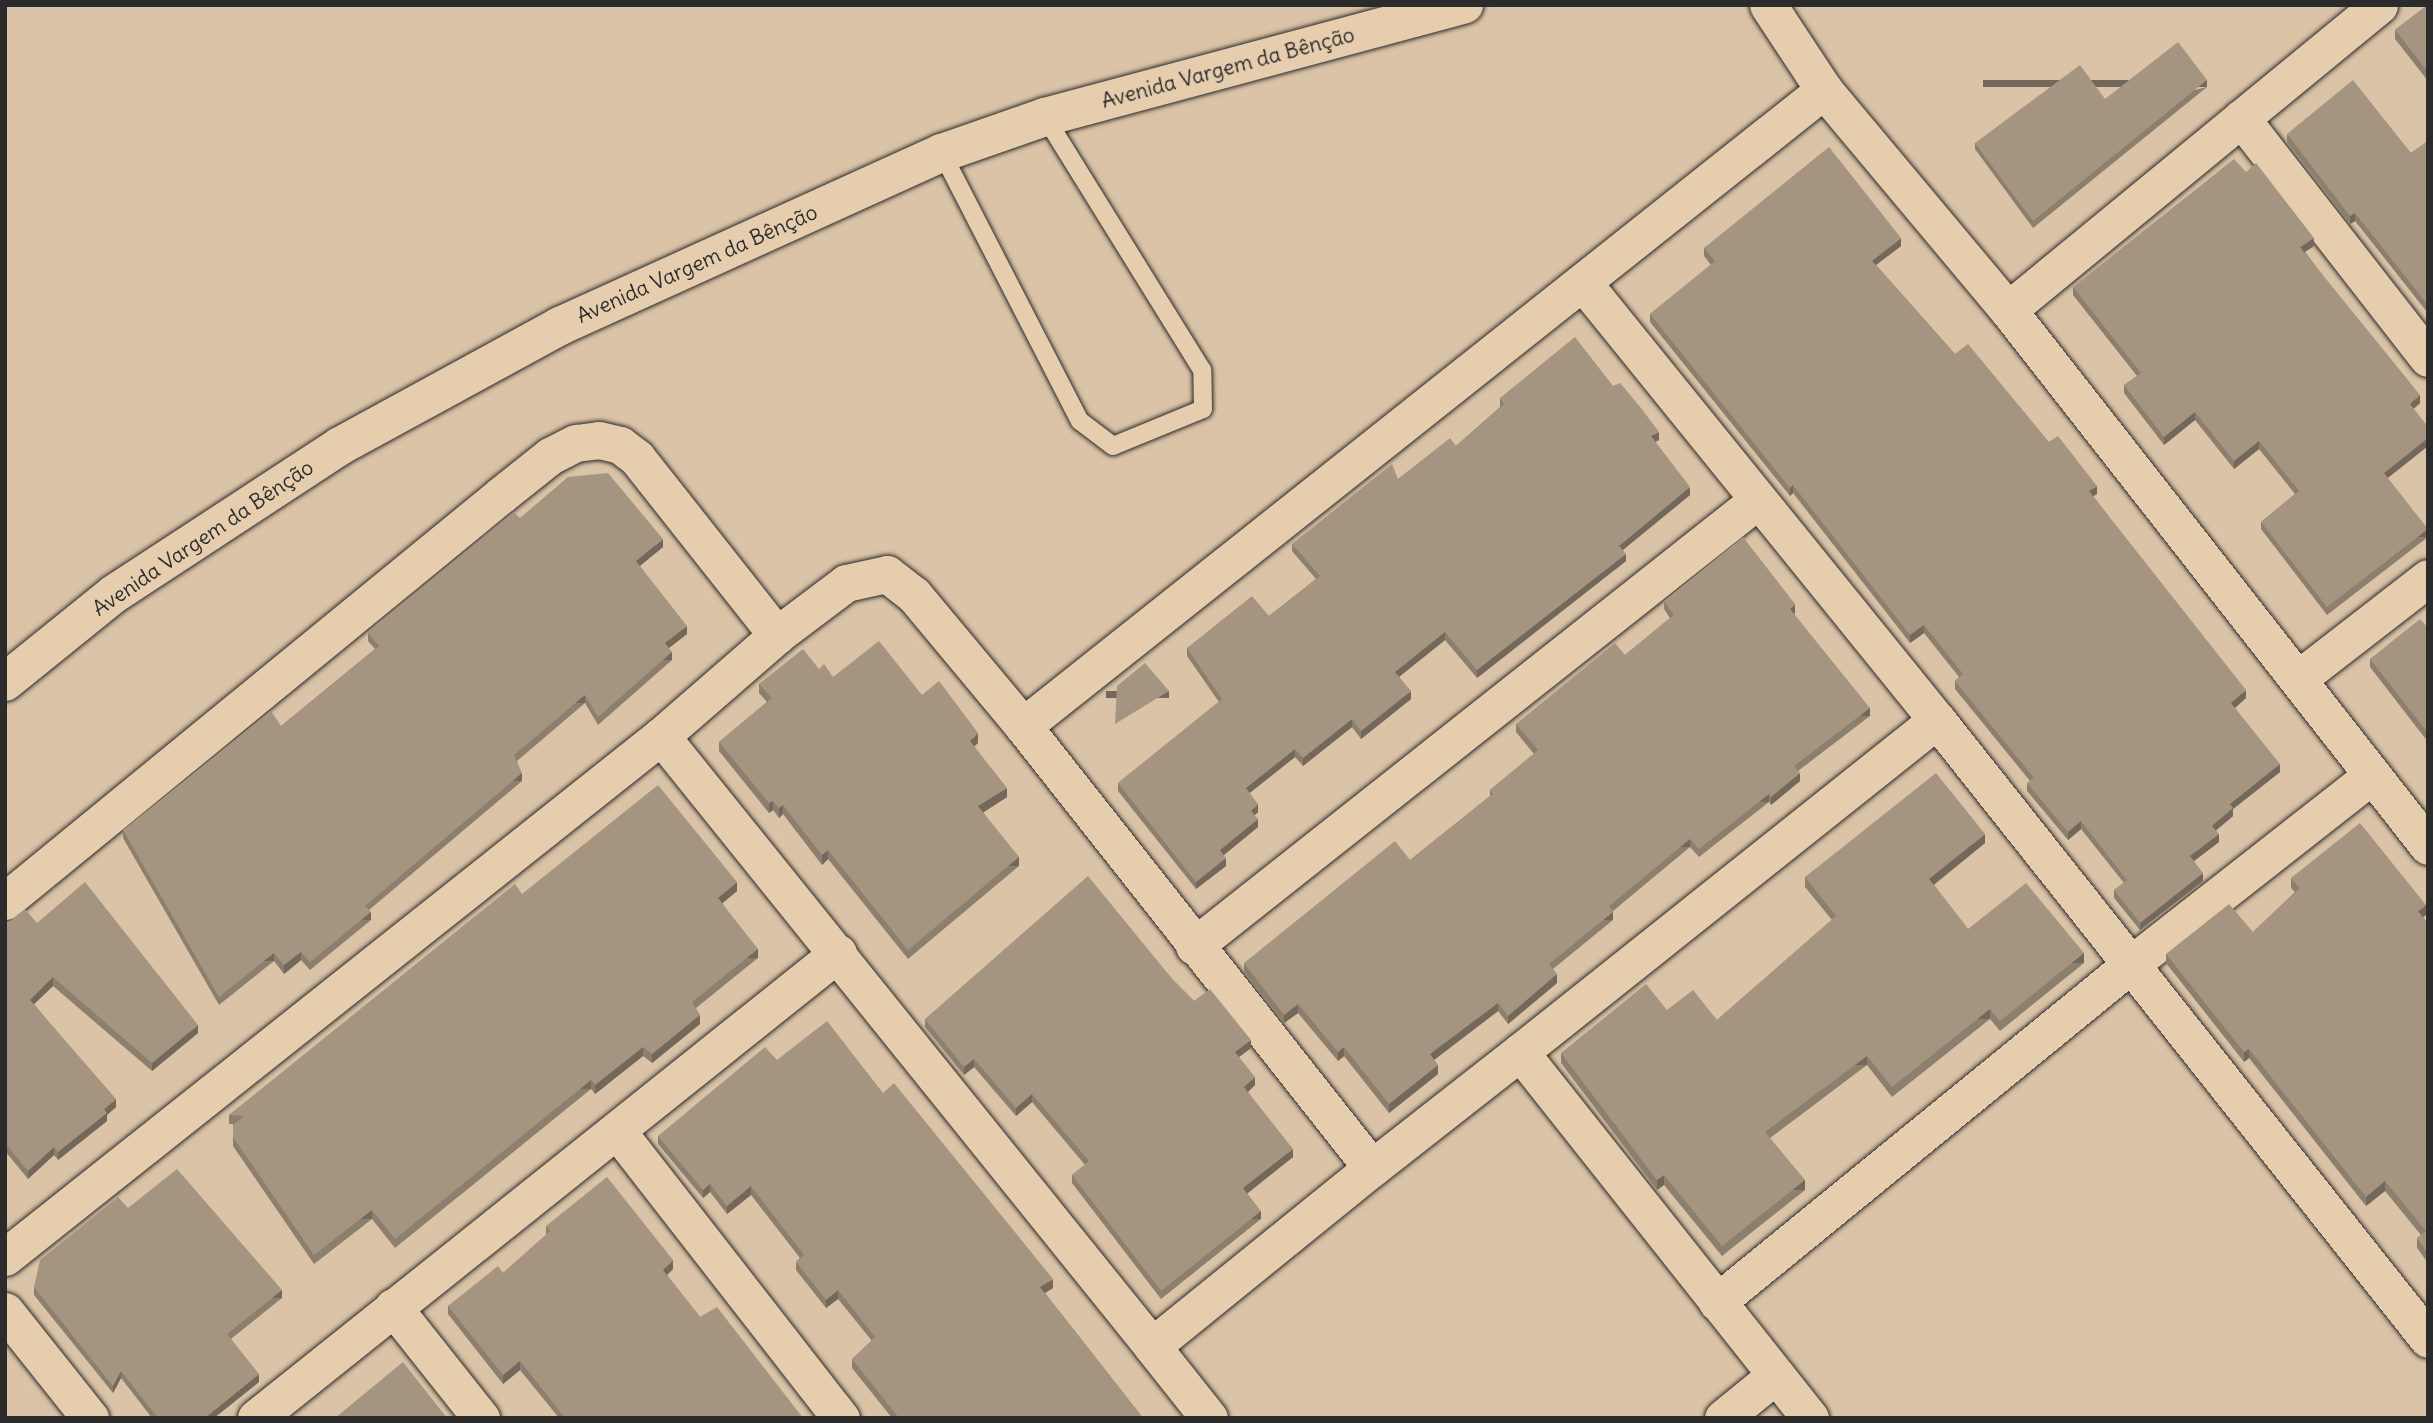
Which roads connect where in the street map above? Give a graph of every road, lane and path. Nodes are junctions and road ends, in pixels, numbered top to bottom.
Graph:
1 (1464, 5) edge
2 (1768, 5) edge
3 (2379, 5) edge
4 (1824, 90) junction
5 (1045, 117) junction
6 (2241, 118) junction
7 (942, 153) junction
8 (1584, 284) junction
9 (2008, 310) junction
10 (2428, 358) edge
11 (1758, 500) junction
12 (2428, 578) edge
13 (777, 635) junction
14 (2299, 678) junction
15 (5, 682) edge
16 (1937, 720) junction
17 (1023, 726) junction
18 (661, 736) junction
19 (2371, 776) junction
20 (2428, 846) edge
21 (5, 901) edge
22 (1194, 946) junction
23 (838, 953) junction
24 (2130, 965) junction
25 (1520, 1052) junction
26 (618, 1132) junction
27 (1372, 1168) junction
28 (5, 1257) edge
29 (1717, 1302) junction
30 (393, 1307) junction
31 (5, 1311) edge
32 (2428, 1339) edge
33 (1152, 1346) junction
34 (1776, 1376) junction
35 (90, 1418) edge
36 (256, 1418) edge
37 (481, 1418) edge
38 (841, 1418) edge
39 (1209, 1418) edge
40 (1723, 1418) edge
41 (1810, 1418) edge

1 - 5 street, Avenida Vargem da Bênção
2 - 4 street
3 - 6 street
4 - 8 street
4 - 9 street
5 - 7 street, Avenida Vargem da Bênção
5 - 7 lane
6 - 9 street
6 - 10 street
7 - 15 street, Avenida Vargem da Bênção
8 - 11 street
8 - 17 street
9 - 14 street
11 - 16 street
11 - 22 street
12 - 14 street
13 - 17 street
13 - 18 street
13 - 21 street
14 - 19 street
16 - 24 street
16 - 25 street
17 - 22 street
18 - 23 street
18 - 28 street
19 - 20 street
19 - 24 street
22 - 27 street
23 - 26 street
23 - 33 street
24 - 29 street
24 - 32 street
25 - 27 street
25 - 29 street
26 - 30 street
26 - 38 street
27 - 33 street
29 - 34 street
30 - 36 street
30 - 37 street
31 - 35 street
33 - 39 street
34 - 40 street
34 - 41 street

